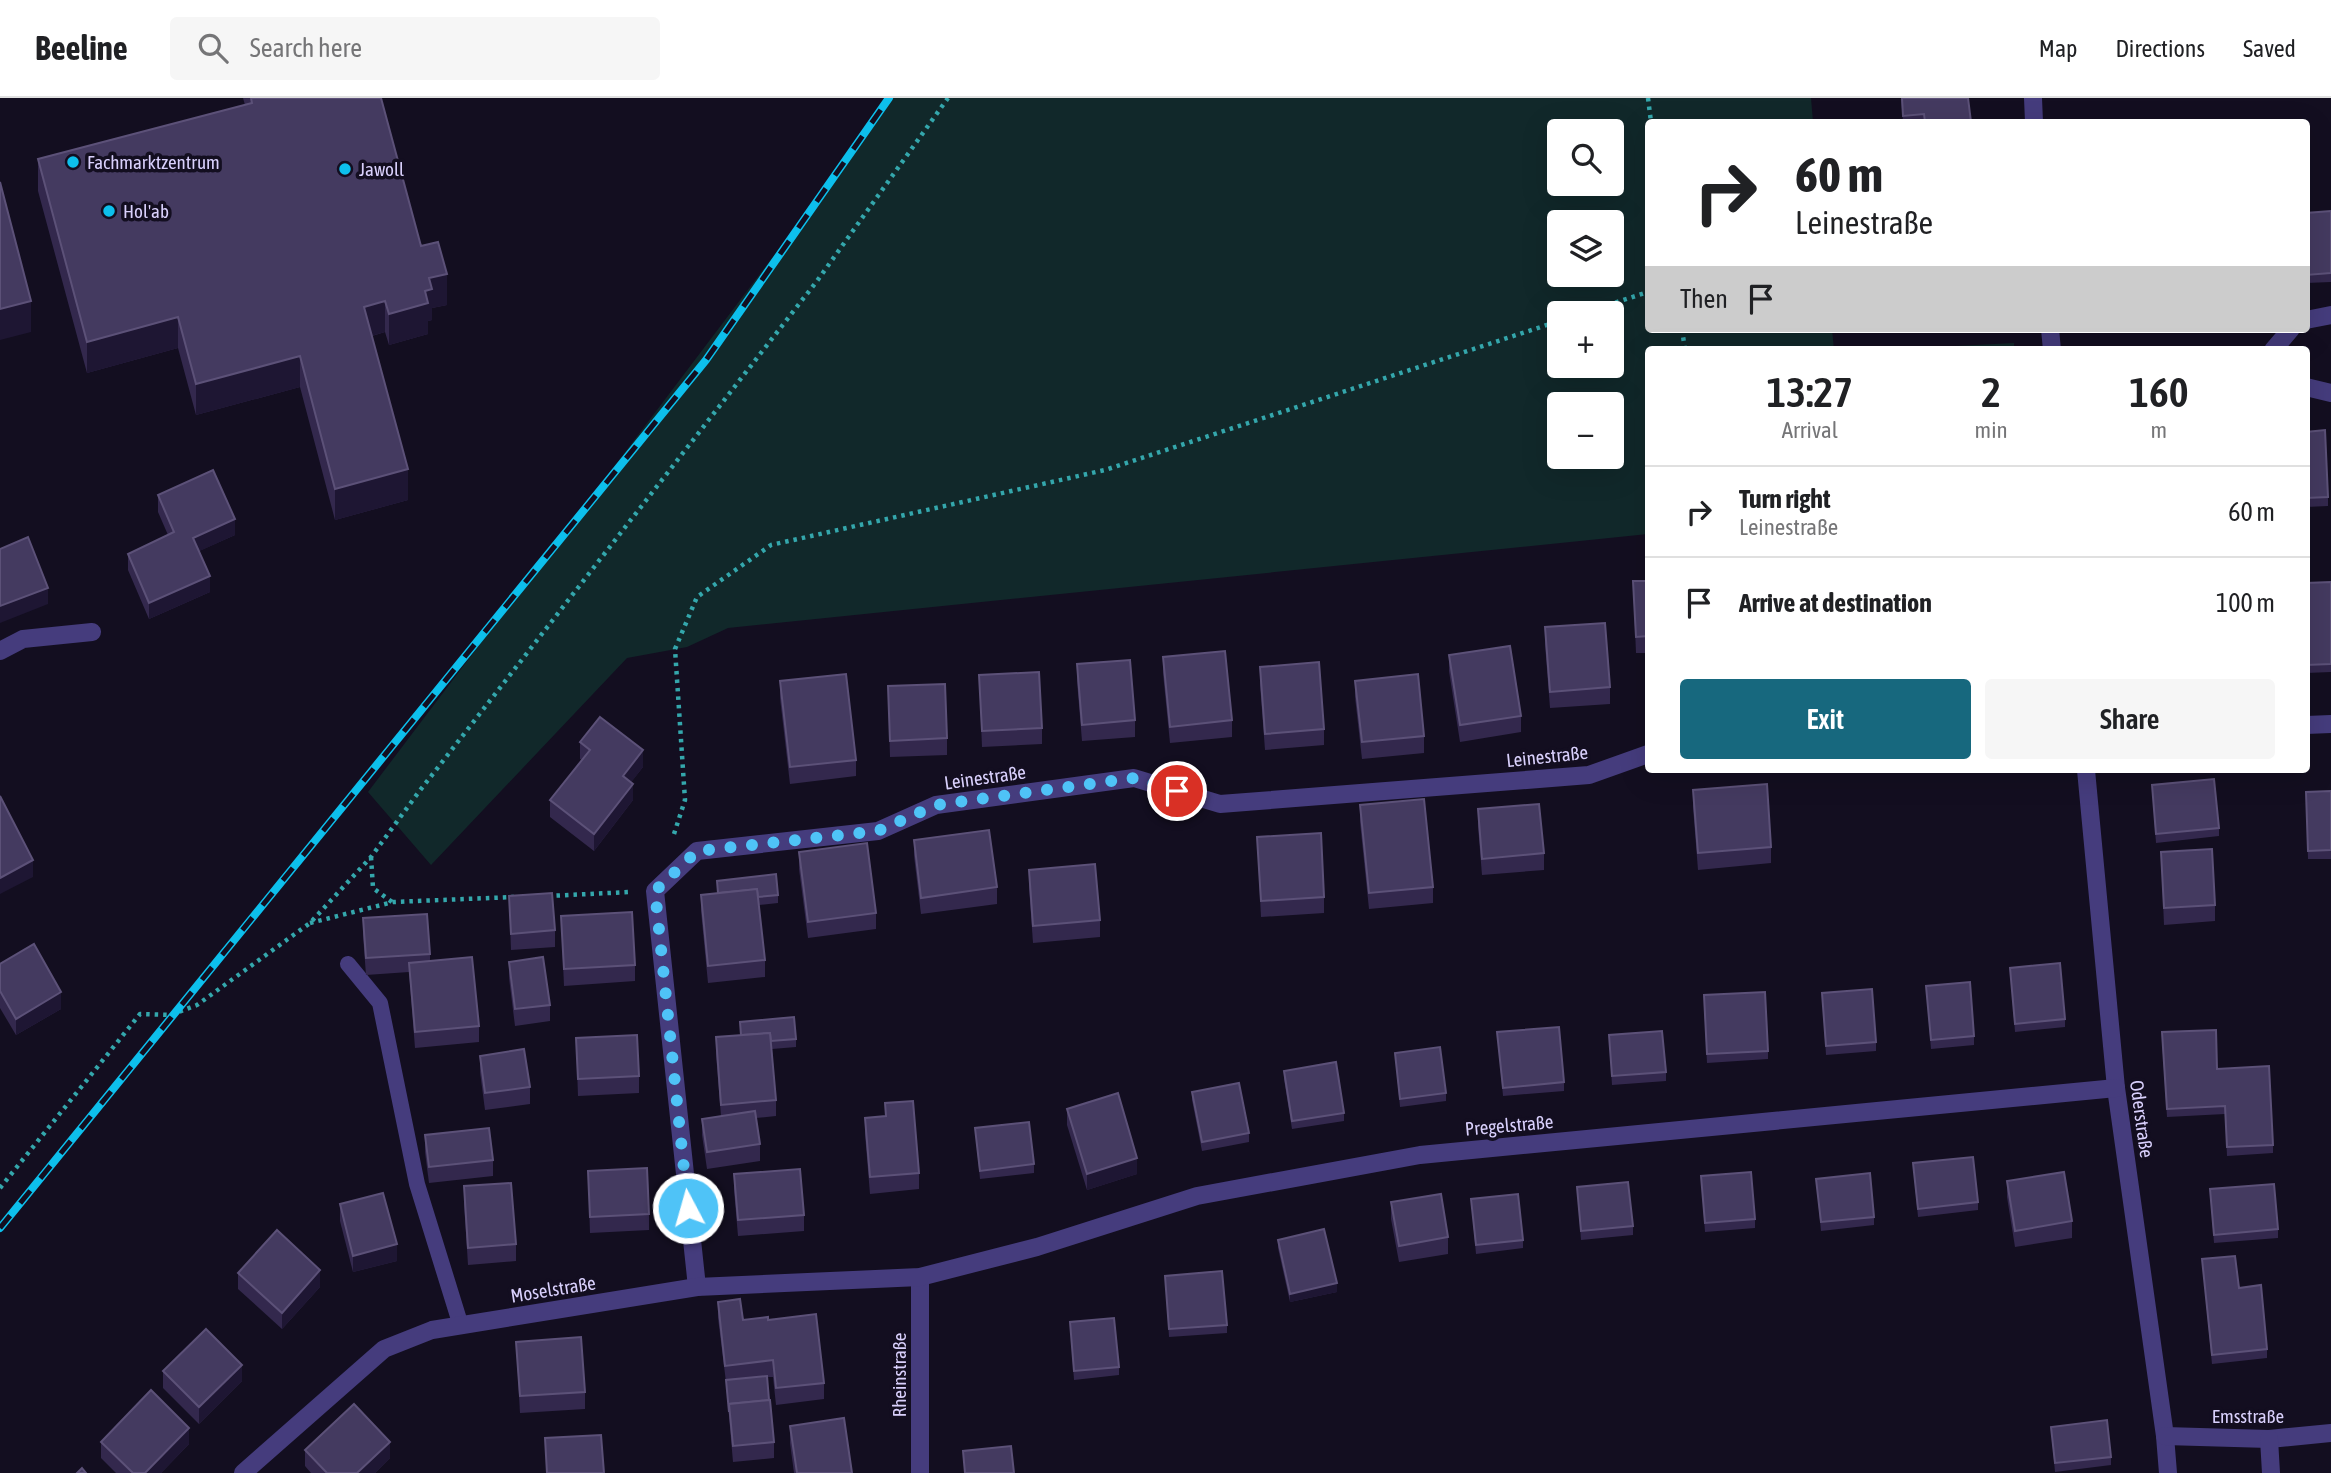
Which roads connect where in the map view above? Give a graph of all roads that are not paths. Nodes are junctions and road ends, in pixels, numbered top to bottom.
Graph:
1 (2033, 98) edge
2 (2034, 119) edge
3 (2331, 314) edge
4 (2310, 319) edge
5 (2310, 388) edge
6 (2331, 393) edge
7 (92, 632) dead end
8 (0, 652) edge
9 (2331, 724) edge
10 (2310, 725) edge
11 (1645, 755) edge
12 (2086, 773) edge
13 (348, 964) dead end
14 (2116, 1088) junction
15 (920, 1278) junction
16 (697, 1287) junction
17 (461, 1326) junction
18 (2331, 1433) edge
19 (2165, 1436) junction
20 (2269, 1439) junction
21 (243, 1473) edge
22 (920, 1473) edge
23 (2168, 1473) edge
24 (2271, 1473) edge

1 - 2 street
3 - 4 street
5 - 6 street
7 - 8 street
9 - 10 street
11 - 16 street, Leinestraße
12 - 14 street, Oderstraße
13 - 17 lane
14 - 15 street, Pregelstraße
14 - 19 street, Oderstraße
15 - 16 street, Moselstraße
15 - 22 street, Rheinstraße
16 - 17 street, Moselstraße
17 - 21 street, Moselstraße
18 - 20 street, Emsstraße
19 - 20 street, Emsstraße
19 - 23 street, Oderstraße
20 - 24 street

